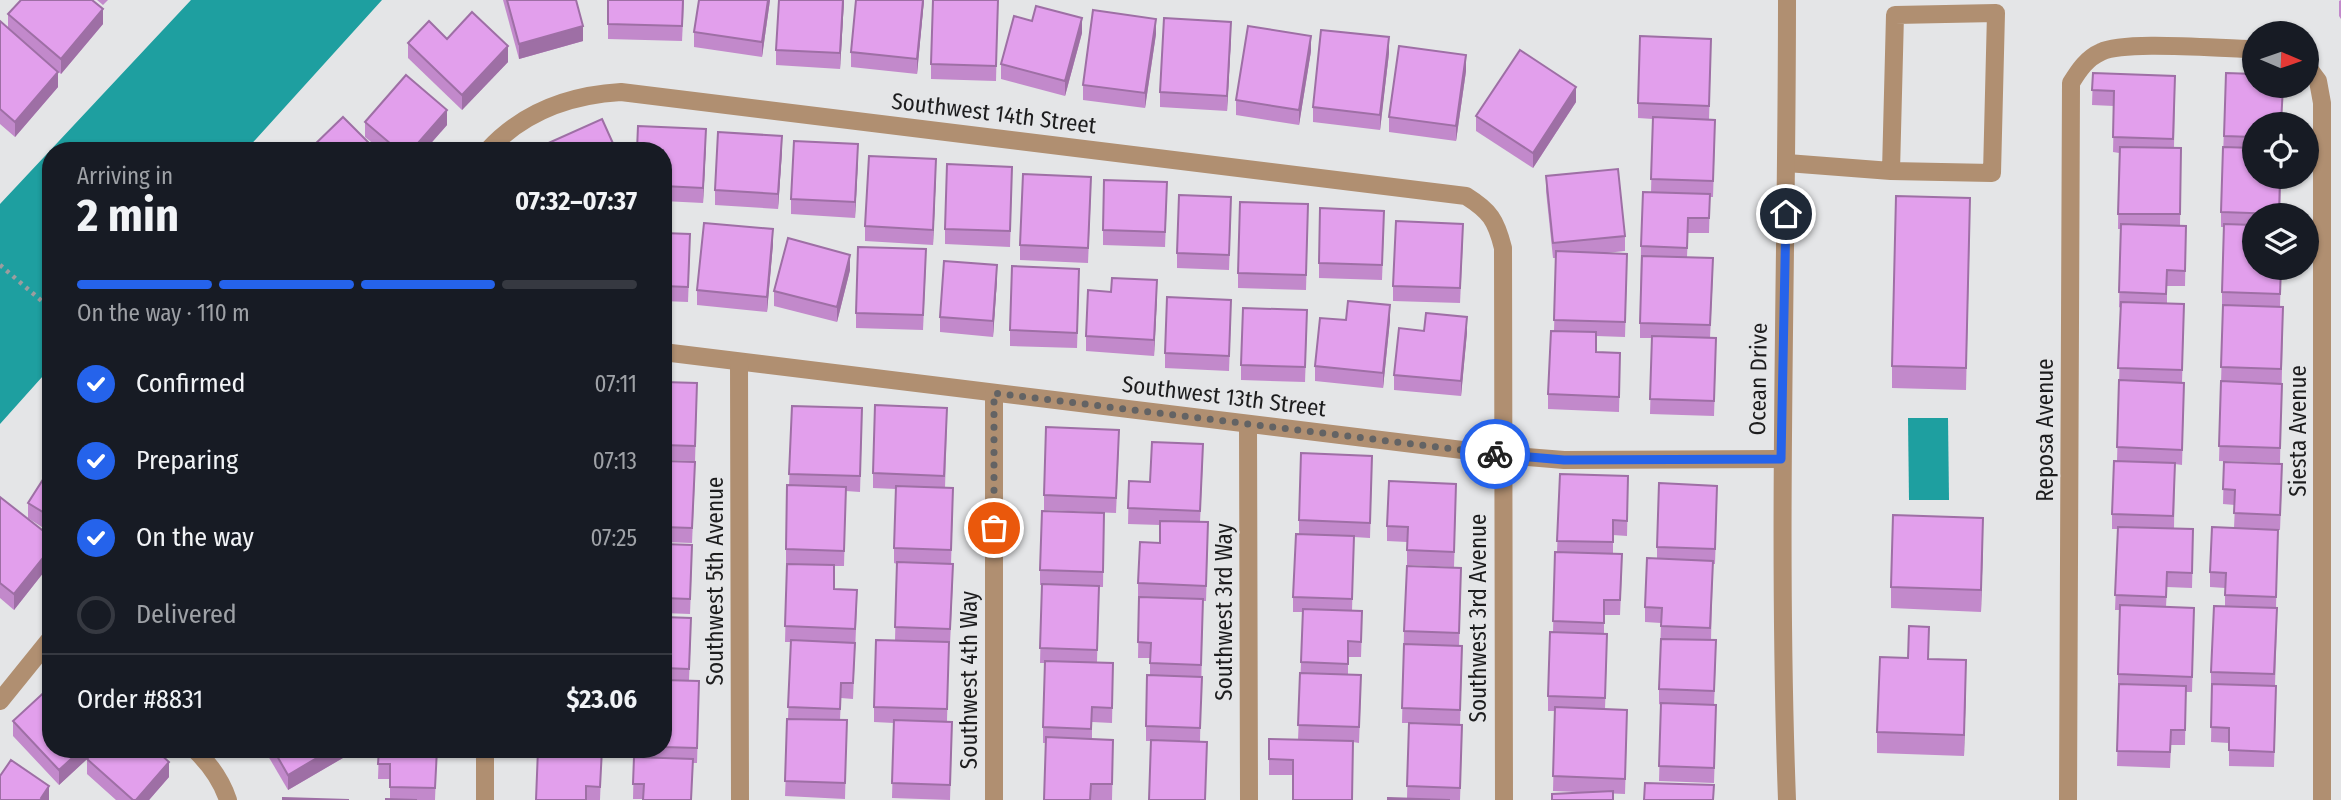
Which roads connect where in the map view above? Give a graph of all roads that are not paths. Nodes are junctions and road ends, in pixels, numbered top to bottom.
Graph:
1 (1787, 0) edge
2 (2242, 49) edge
3 (2319, 86) edge
4 (497, 142) edge
5 (1787, 163) junction
6 (1891, 171) junction
7 (1498, 227) joint
8 (672, 353) edge
9 (739, 362) junction
10 (994, 393) junction
11 (1248, 424) junction
12 (1503, 455) junction
13 (1781, 459) junction
14 (42, 649) edge
15 (0, 701) edge
16 (204, 758) edge
17 (485, 758) edge
18 (228, 800) edge
19 (485, 800) edge
20 (740, 800) edge
21 (994, 800) edge
22 (1248, 800) edge
23 (1504, 800) edge
24 (1787, 800) edge
25 (2068, 800) edge
26 (2322, 800) edge

1 - 5 street, Ocean Drive
2 - 25 street, Reposa Avenue
3 - 26 street, Siesta Avenue
4 - 7 street, Southwest 14th Street
5 - 6 street
5 - 13 street, Ocean Drive
6 - 6 street
7 - 12 street, Southwest 3rd Avenue
8 - 9 street, Southwest 13th Street
9 - 10 street, Southwest 13th Street
9 - 20 street, Southwest 5th Avenue
10 - 11 street, Southwest 13th Street
10 - 21 street, Southwest 4th Way
11 - 12 street, Southwest 13th Street
11 - 22 street, Southwest 3rd Way
12 - 13 street, Southwest 13th Street
12 - 23 street, Southwest 3rd Avenue
13 - 24 street, Ocean Drive
14 - 15 street
16 - 18 street
17 - 19 street

